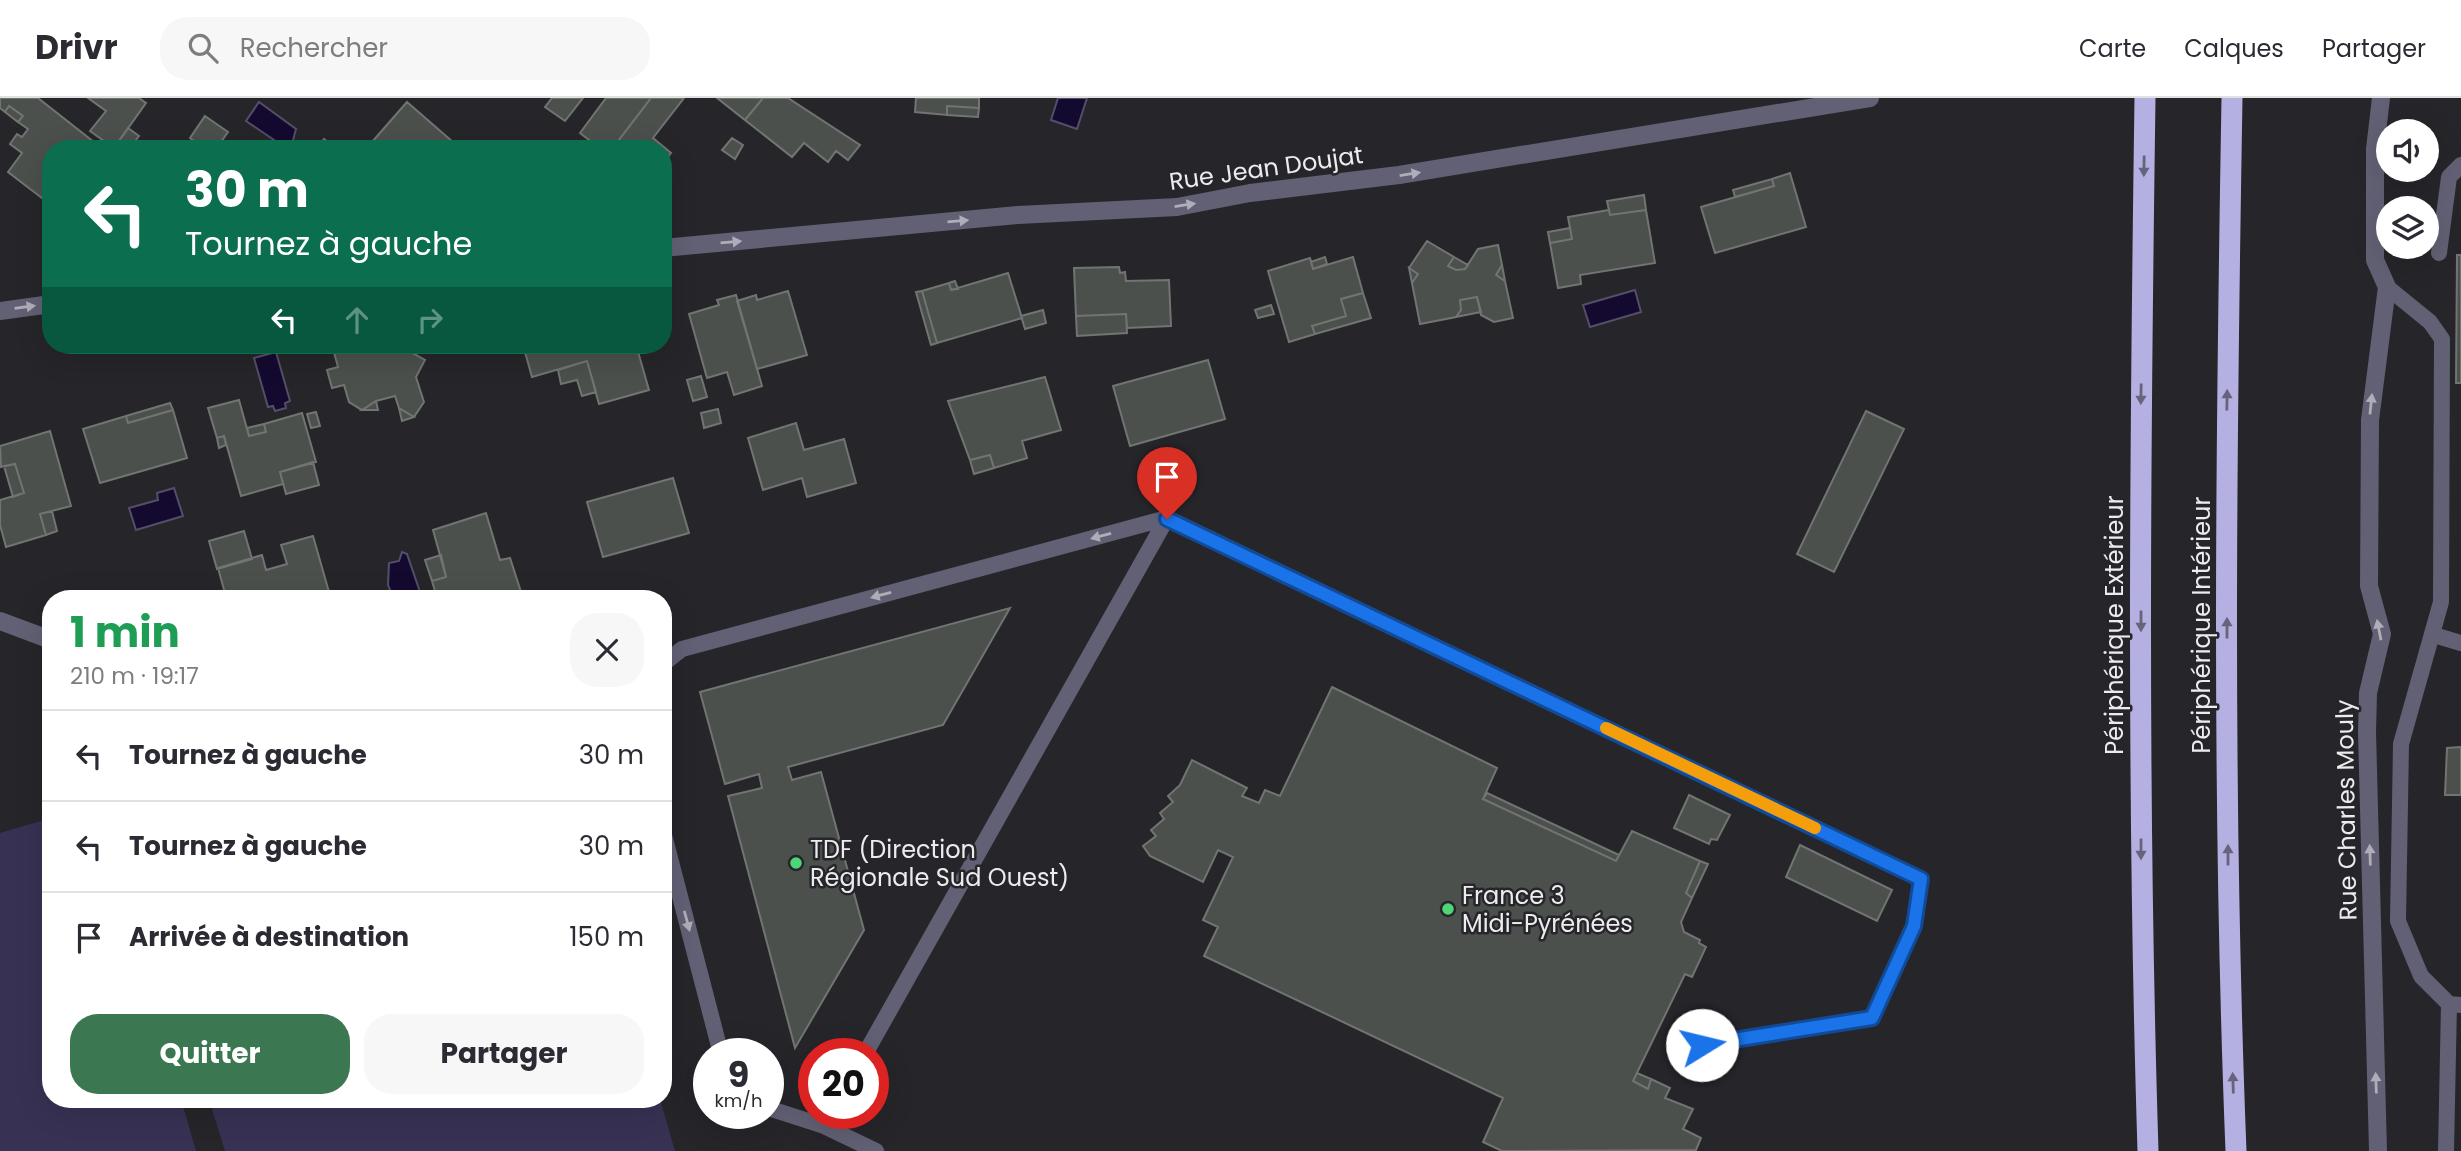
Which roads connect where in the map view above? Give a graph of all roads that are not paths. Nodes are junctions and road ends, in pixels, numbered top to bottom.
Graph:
1 (1870, 98) edge
2 (2145, 98) edge
3 (2232, 98) edge
4 (2381, 98) edge
5 (2461, 165) edge
6 (672, 247) edge
7 (2439, 253) dead end
8 (2387, 287) junction
9 (42, 305) edge
10 (0, 311) edge
11 (1167, 519) junction
12 (0, 621) edge
13 (2434, 635) junction
14 (42, 637) edge
15 (2461, 643) edge
16 (672, 657) edge
17 (672, 866) edge
18 (2455, 1004) edge
19 (717, 1038) edge
20 (874, 1038) edge
21 (1702, 1045) dead end
22 (843, 1129) edge
23 (876, 1151) edge
24 (2148, 1151) edge
25 (2236, 1151) edge
26 (2378, 1151) edge
27 (2446, 1151) edge

6 -> 1 street, Rue Jean Doujat
2 -> 24 highway, Périphérique Extérieur
25 -> 3 highway, Périphérique Intérieur
4 - 8 street, Rue Charles Mouly
5 - 7 lane
8 - 13 lane
26 -> 8 street, Rue Charles Mouly
10 -> 9 street
11 -> 16 lane
11 - 20 lane
11 - 21 lane
12 - 14 street
13 - 15 lane
13 - 18 lane
17 -> 19 lane
18 - 27 lane
22 - 23 lane

